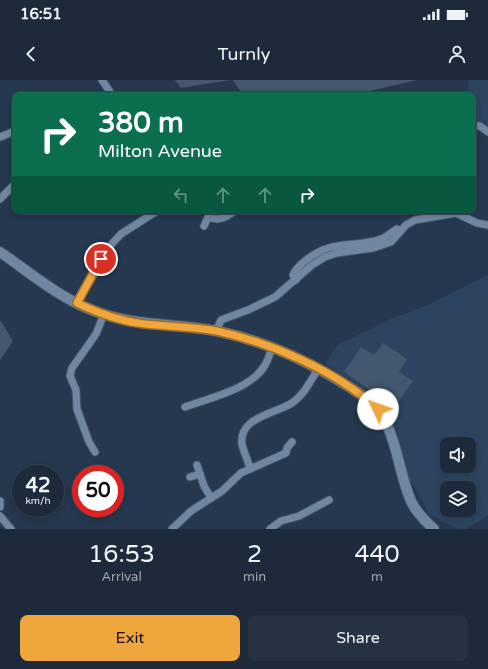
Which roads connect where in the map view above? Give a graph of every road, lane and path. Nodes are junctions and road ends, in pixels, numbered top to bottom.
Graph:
1 (102, 80) edge
2 (110, 92) edge
3 (476, 125) edge
4 (12, 132) edge
5 (488, 132) edge
6 (0, 137) edge
7 (12, 187) edge
8 (0, 199) edge
9 (152, 214) edge
10 (208, 214) edge
11 (209, 214) edge
12 (229, 214) edge
13 (488, 225) edge
14 (204, 226) dead end
15 (0, 252) edge
16 (77, 303) junction
17 (104, 314) junction
18 (216, 331) junction
19 (272, 348) junction
20 (318, 369) junction
21 (185, 407) dead end
22 (292, 442) dead end
23 (95, 452) dead end
24 (197, 465) dead end
25 (250, 468) junction
26 (200, 474) junction
27 (190, 478) dead end
28 (211, 498) junction
29 (329, 500) dead end
30 (0, 501) edge
31 (0, 507) edge
32 (0, 516) edge
33 (11, 529) edge
34 (172, 529) edge
35 (270, 529) edge
36 (434, 529) edge

1 - 2 street
3 - 5 street
4 - 6 street
7 - 8 street
9 - 16 street
10 - 14 street
11 - 12 street
13 - 18 street
15 - 16 main road
16 - 17 main road
17 - 18 main road
17 - 23 street
18 - 19 main road
19 - 20 main road
19 - 21 street
20 - 25 street
20 - 36 main road
22 - 25 street
24 - 26 street
25 - 28 street
26 - 27 street
26 - 28 street
28 - 34 street
29 - 35 street
30 - 31 street
32 - 33 street

